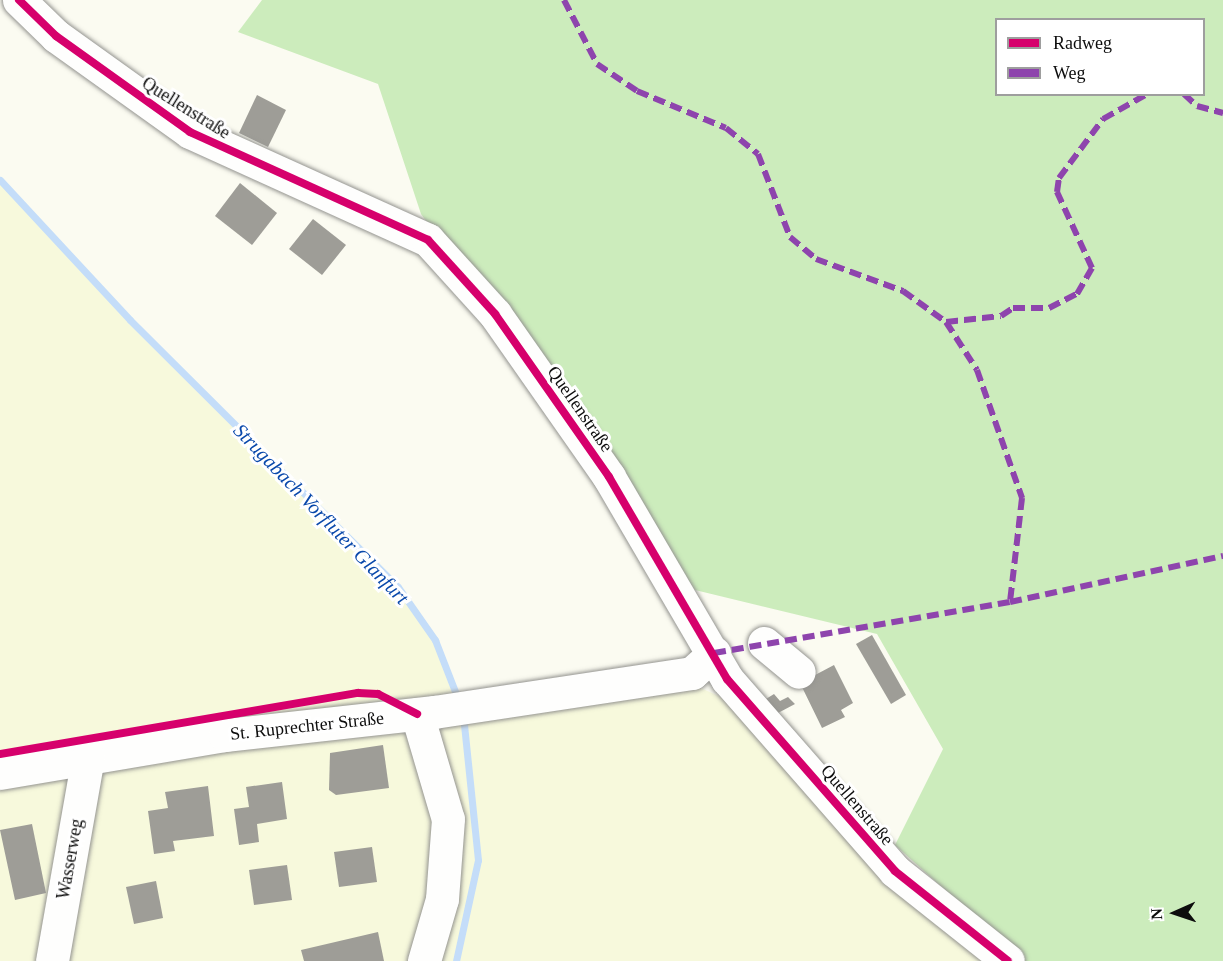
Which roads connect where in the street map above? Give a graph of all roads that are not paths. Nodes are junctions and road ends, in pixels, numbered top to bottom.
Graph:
1 (19, 0) edge
2 (764, 643) dead end
3 (714, 653) junction
4 (799, 672) dead end
5 (425, 713) junction
6 (88, 757) junction
7 (0, 772) edge
8 (52, 961) edge
9 (424, 961) edge
10 (1008, 961) edge

1 - 3 street, Quellenstraße
2 - 4 street
3 - 5 street, St. Ruprechter Straße
3 - 10 street, Quellenstraße
5 - 6 street, St. Ruprechter Straße
5 - 9 street
6 - 7 street, St. Ruprechter Straße
6 - 8 street, Wasserweg

